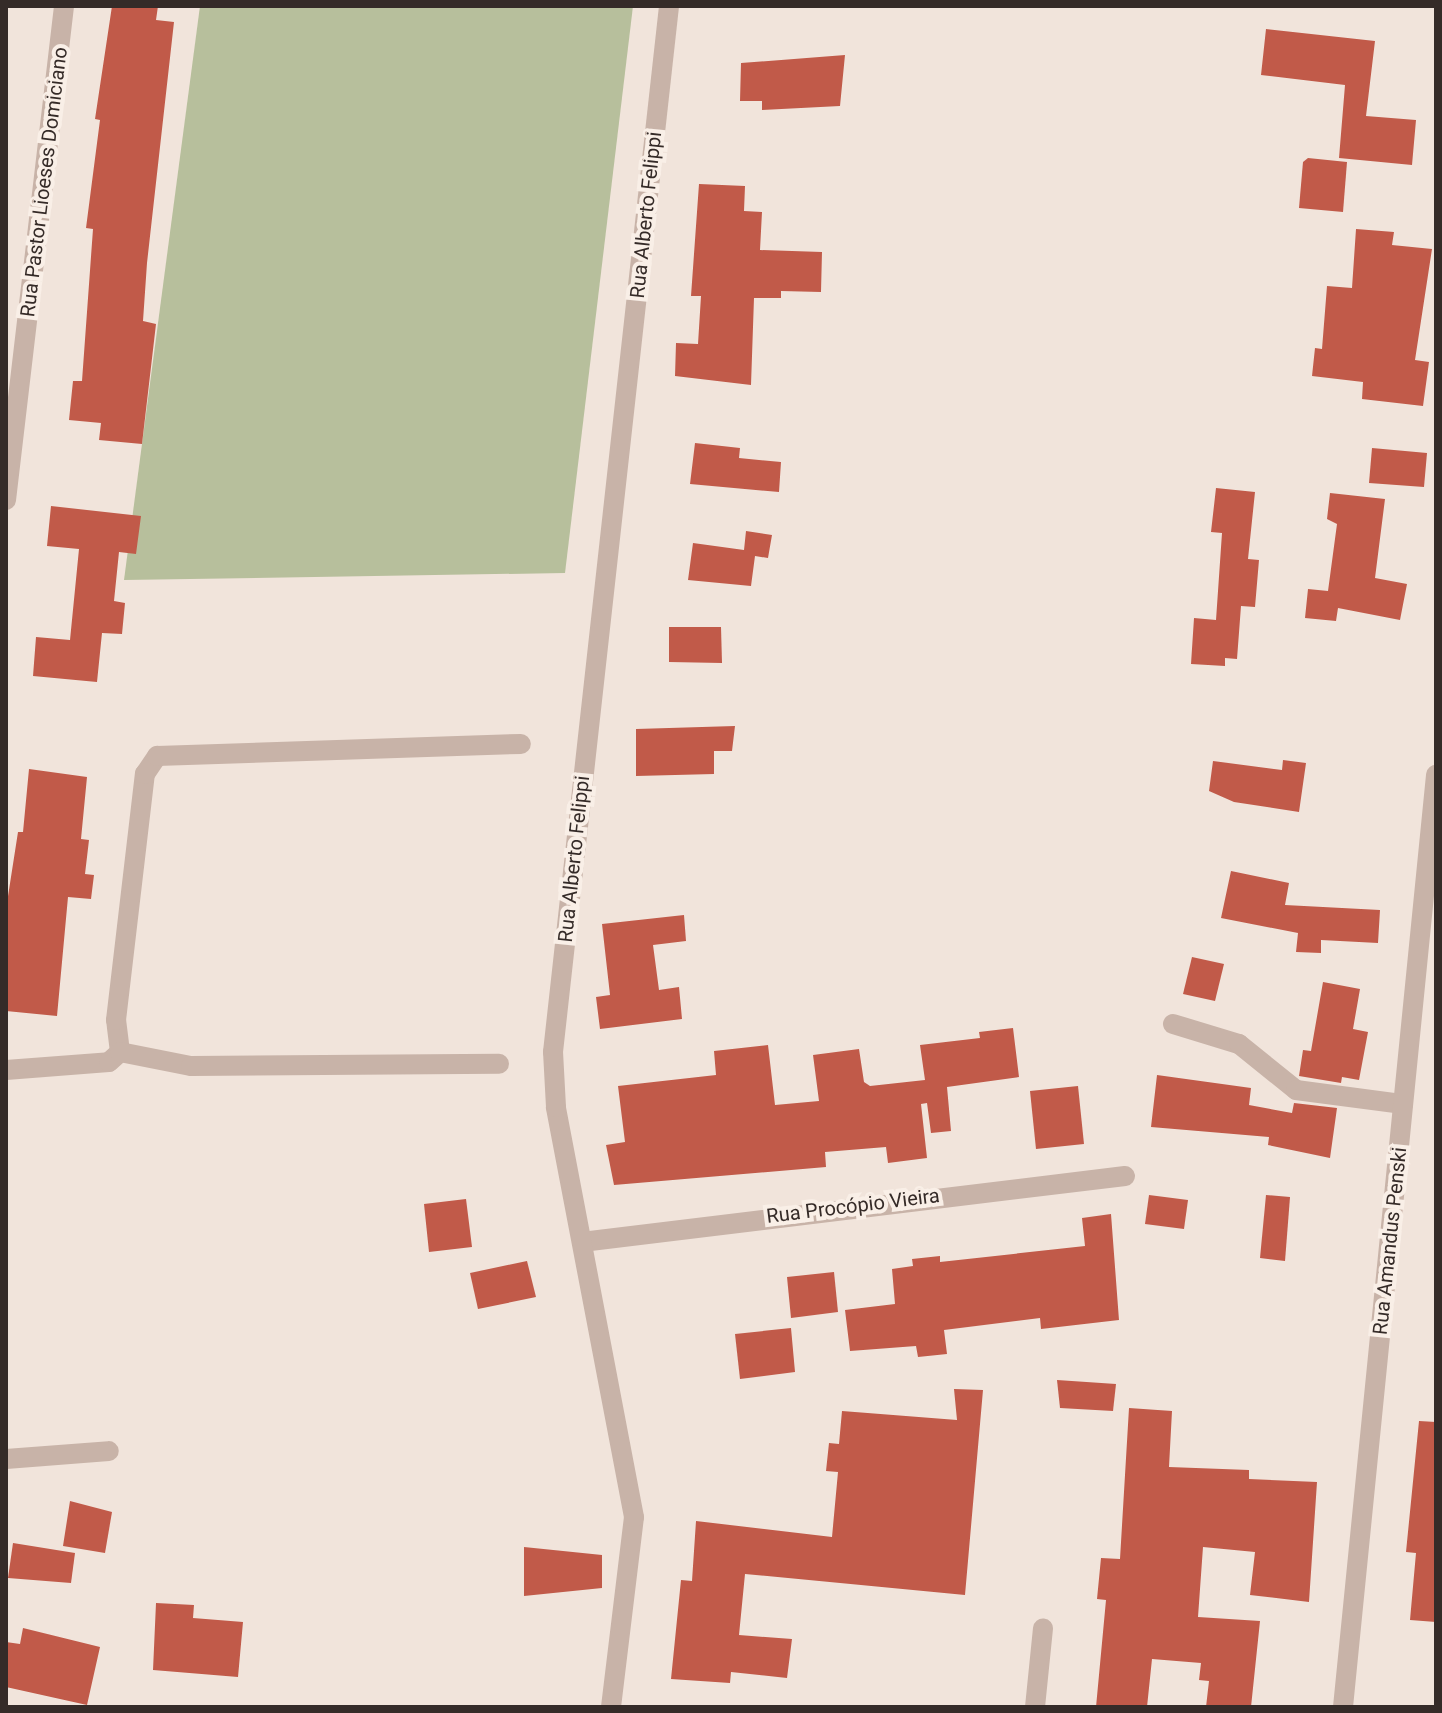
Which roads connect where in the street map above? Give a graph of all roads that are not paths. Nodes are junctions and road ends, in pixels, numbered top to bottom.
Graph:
1 (64, 6) edge
2 (669, 6) edge
3 (9, 444) edge
4 (6, 500) edge
5 (521, 744) dead end
6 (1436, 775) edge
7 (1173, 1024) dead end
8 (114, 1057) junction
9 (499, 1064) dead end
10 (6, 1070) edge
11 (1403, 1104) junction
12 (1125, 1176) dead end
13 (582, 1242) junction
14 (109, 1451) dead end
15 (6, 1459) edge
16 (1043, 1628) dead end
17 (611, 1707) edge
18 (1035, 1707) edge
19 (1343, 1707) edge

1 - 3 street, Rua Pastor Lioeses Domiciano
2 - 13 street, Rua Alberto Felippi
3 - 4 street, Rua Pastor Lioeses Domiciano
5 - 8 street
6 - 11 street, Rua Amandus Penski
7 - 11 street
8 - 9 street
8 - 10 street
11 - 19 street, Rua Amandus Penski
12 - 13 street, Rua Procópio Vieira
13 - 17 street, Rua Alberto Felippi
14 - 15 street
16 - 18 street

